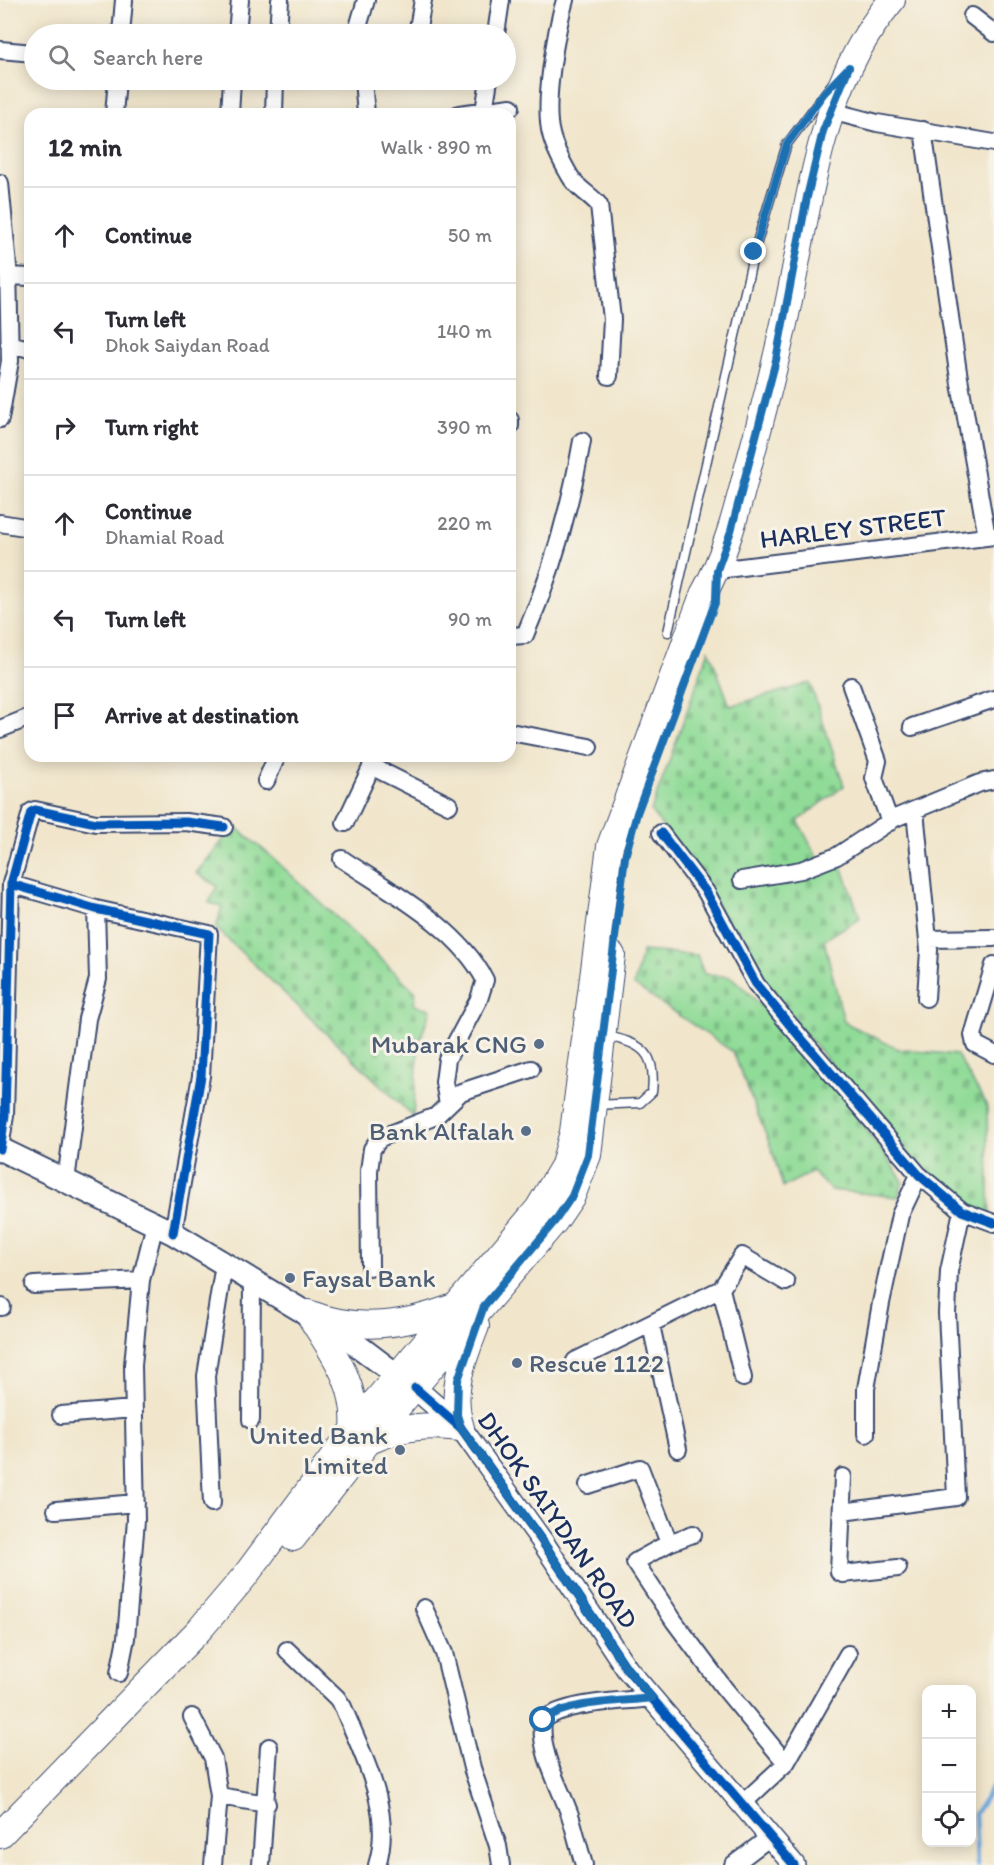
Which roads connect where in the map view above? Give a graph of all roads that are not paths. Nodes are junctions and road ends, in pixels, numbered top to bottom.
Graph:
1 (124, 0) edge
2 (240, 0) edge
3 (280, 0) edge
4 (366, 0) edge
5 (423, 0) edge
6 (501, 0) edge
7 (565, 0) edge
8 (892, 0) edge
9 (972, 16) dead end
10 (122, 24) edge
11 (238, 24) edge
12 (279, 24) edge
13 (359, 24) edge
14 (419, 24) edge
15 (497, 24) edge
16 (994, 33) edge
17 (0, 50) edge
18 (24, 52) edge
19 (849, 67) junction
20 (116, 90) edge
21 (231, 90) edge
22 (275, 90) edge
23 (364, 90) edge
24 (487, 90) edge
25 (511, 107) dead end
26 (115, 108) edge
27 (230, 108) edge
28 (274, 108) edge
29 (365, 108) edge
30 (484, 108) edge
31 (504, 108) edge
32 (831, 111) junction
33 (923, 130) junction
34 (994, 143) edge
35 (0, 183) edge
36 (5, 270) edge
37 (24, 275) edge
38 (9, 344) junction
39 (24, 348) edge
40 (609, 376) dead end
41 (2, 399) edge
42 (0, 419) edge
43 (582, 441) dead end
44 (0, 524) edge
45 (24, 526) edge
46 (991, 536) edge
47 (717, 570) junction
48 (668, 632) dead end
49 (516, 636) edge
50 (851, 686) dead end
51 (994, 699) edge
52 (24, 719) edge
53 (912, 726) dead end
54 (0, 729) edge
55 (516, 733) edge
56 (589, 747) dead end
57 (274, 762) edge
58 (374, 762) edge
59 (376, 762) edge
60 (994, 780) edge
61 (266, 781) dead end
62 (449, 805) dead end
63 (915, 811) junction
64 (890, 822) junction
65 (345, 823) dead end
66 (224, 827) dead end
67 (661, 833) dead end
68 (342, 859) dead end
69 (742, 880) dead end
70 (11, 884) junction
71 (96, 909) junction
72 (994, 938) edge
73 (928, 939) junction
74 (993, 970) edge
75 (926, 998) dead end
76 (596, 1046) junction
77 (994, 1054) edge
78 (531, 1069) dead end
79 (448, 1104) junction
80 (595, 1105) junction
81 (0, 1149) edge
82 (919, 1175) junction
83 (66, 1181) junction
84 (962, 1211) junction
85 (994, 1223) edge
86 (164, 1228) junction
87 (224, 1263) junction
88 (370, 1267) dead end
89 (141, 1280) junction
90 (252, 1281) junction
91 (786, 1282) dead end
92 (34, 1285) dead end
93 (721, 1289) junction
94 (457, 1306) junction
95 (484, 1306) junction
96 (308, 1313) junction
97 (651, 1325) junction
98 (575, 1361) dead end
99 (743, 1378) dead end
100 (406, 1382) junction
101 (133, 1409) junction
102 (60, 1415) dead end
103 (250, 1420) dead end
104 (461, 1428) junction
105 (866, 1434) dead end
106 (361, 1436) junction
107 (678, 1449) dead end
108 (843, 1477) dead end
109 (588, 1485) dead end
110 (135, 1503) junction
111 (212, 1503) dead end
112 (56, 1510) dead end
113 (842, 1512) junction
114 (693, 1534) dead end
115 (669, 1542) junction
116 (898, 1568) dead end
117 (424, 1608) dead end
118 (287, 1650) dead end
119 (848, 1654) dead end
120 (119, 1673) dead end
121 (652, 1698) junction
122 (192, 1718) dead end
123 (269, 1747) dead end
124 (786, 1763) junction
125 (219, 1796) junction
126 (267, 1804) junction
127 (742, 1804) junction
128 (0, 1834) edge
129 (770, 1837) junction
130 (0, 1851) edge
131 (213, 1865) edge
132 (261, 1865) edge
133 (377, 1865) edge
134 (501, 1865) edge
135 (584, 1865) edge
136 (733, 1865) edge
137 (794, 1865) edge

1 - 10 street
2 - 11 street
3 - 12 street
4 - 13 street
5 - 14 street
6 - 15 street
7 - 40 street
8 - 19 main road
9 - 16 street
17 - 18 street
19 - 32 main road
19 - 48 lane
20 - 26 street
21 - 27 street
22 - 28 street
23 - 29 street
24 - 30 street
25 - 31 street
32 - 33 street
32 - 47 main road
33 - 34 street
33 - 46 street
35 - 36 street
36 - 37 street
36 - 38 street
38 - 39 street
38 - 41 street
41 - 42 street
43 - 49 street
44 - 45 street
46 - 47 street, HARLEY STREET
47 - 76 main road
50 - 64 street
51 - 53 street
52 - 54 street
55 - 56 street
57 - 61 street
58 - 65 street
59 - 62 street
60 - 63 street
63 - 64 street
63 - 73 street
64 - 69 street
66 - 70 street
67 - 82 street
68 - 79 street
70 - 71 street
70 - 81 street
71 - 83 street
71 - 86 street
72 - 73 street
73 - 75 street
74 - 77 street
76 - 80 main road
76 - 80 lane
76 - 94 main road
78 - 79 street
79 - 88 street
80 - 95 main road
81 - 83 main road, DHOK SAIYDAN ROAD
82 - 84 street
82 - 105 street
83 - 86 main road, DHOK SAIYDAN ROAD
84 - 85 street
84 - 113 street
86 - 87 main road, DHOK SAIYDAN ROAD
86 - 89 street
87 - 90 main road, DHOK SAIYDAN ROAD
87 - 111 street
89 - 92 street
89 - 101 street
90 - 96 main road, DHOK SAIYDAN ROAD
90 - 103 street
91 - 93 street
93 - 97 street
93 - 99 street
94 - 96 main road
94 - 100 main road
95 - 100 main road
95 - 104 main road
96 - 100 main road, DHOK SAIYDAN ROAD
96 - 106 main road
97 - 98 street
97 - 107 street
100 - 104 street, DHOK SAIYDAN ROAD
100 - 106 main road
101 - 102 street
101 - 110 street
104 - 106 main road
104 - 121 street, DHOK SAIYDAN ROAD
106 - 128 main road
106 - 130 main road
108 - 113 street
109 - 115 street
110 - 112 street
110 - 120 street
113 - 116 street
114 - 115 street
115 - 124 street
117 - 134 street
118 - 133 street
119 - 124 street
121 - 127 street, DHOK SAIYDAN ROAD
121 - 135 street
122 - 125 street
123 - 126 street
124 - 127 street
125 - 126 street
125 - 131 street
126 - 132 street
127 - 129 street, DHOK SAIYDAN ROAD
129 - 136 street
129 - 137 street, DHOK SAIYDAN ROAD

